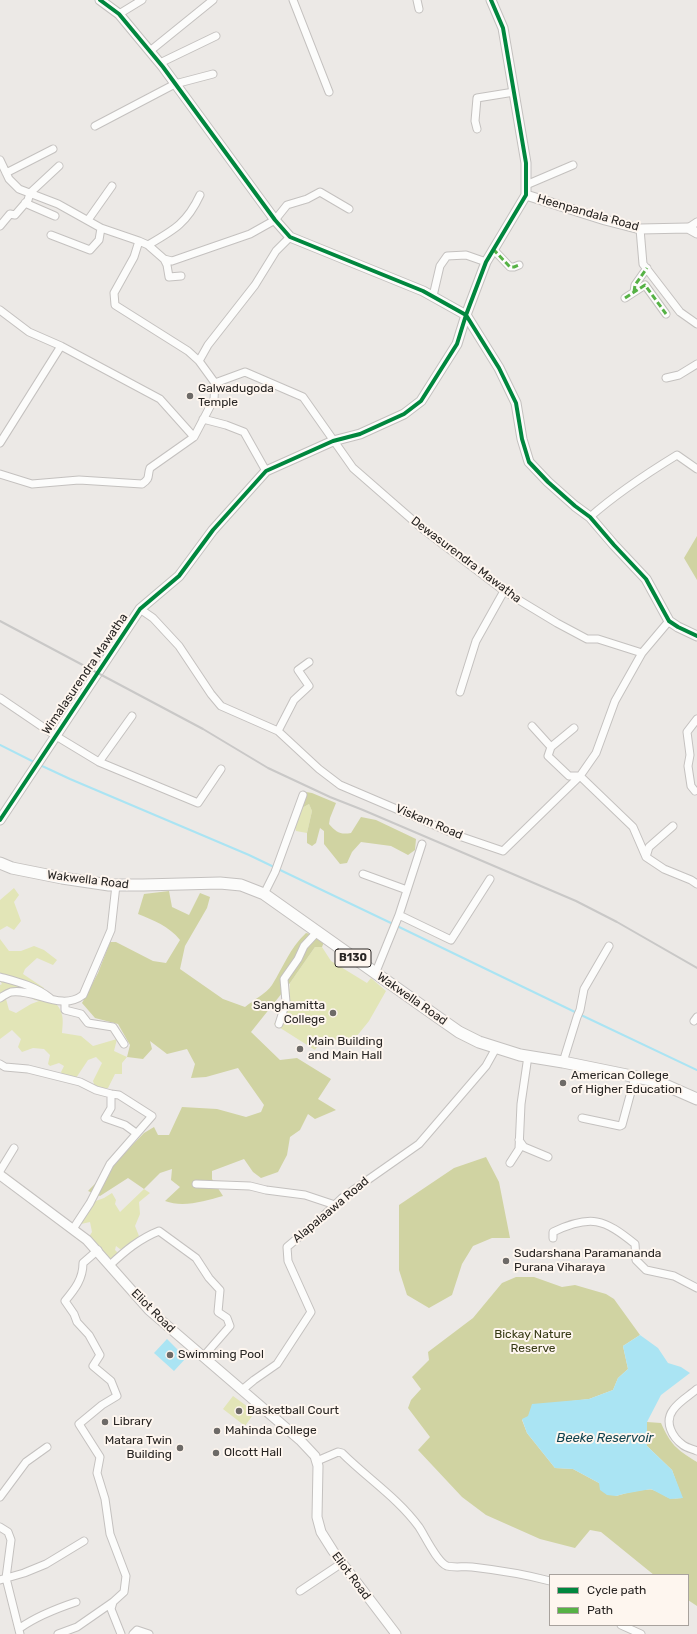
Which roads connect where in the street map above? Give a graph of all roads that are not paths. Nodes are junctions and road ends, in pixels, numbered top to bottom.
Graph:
1 (100, 0) edge
2 (142, 0) edge
3 (213, 0) edge
4 (293, 0) edge
5 (417, 0) edge
6 (491, 0) edge
7 (419, 9) dead end
8 (119, 14) junction
9 (216, 36) dead end
10 (150, 51) junction
11 (160, 63) junction
12 (214, 74) dead end
13 (175, 84) junction
14 (329, 92) dead end
15 (514, 92) junction
16 (95, 126) dead end
17 (478, 129) dead end
18 (53, 149) dead end
19 (0, 160) edge
20 (59, 166) dead end
21 (573, 166) dead end
22 (6, 173) junction
23 (526, 185) junction
24 (112, 186) dead end
25 (30, 193) junction
26 (200, 195) dead end
27 (526, 195) junction
28 (25, 203) junction
29 (349, 209) dead end
30 (55, 216) dead end
31 (88, 220) junction
32 (275, 220) junction
33 (697, 222) edge
34 (0, 226) edge
35 (102, 228) junction
36 (688, 228) junction
37 (640, 229) junction
38 (697, 233) edge
39 (51, 235) dead end
40 (290, 238) junction
41 (139, 241) junction
42 (148, 246) junction
43 (493, 249) junction
44 (164, 259) junction
45 (486, 262) junction
46 (519, 265) dead end
47 (646, 268) junction
48 (181, 276) dead end
49 (634, 292) junction
50 (433, 296) junction
51 (625, 298) dead end
52 (0, 310) edge
53 (666, 314) dead end
54 (466, 315) junction
55 (697, 324) edge
56 (61, 346) junction
57 (200, 361) junction
58 (697, 364) edge
59 (666, 378) dead end
60 (215, 383) junction
61 (203, 419) junction
62 (194, 437) junction
63 (333, 442) junction
64 (0, 443) edge
65 (697, 470) edge
66 (266, 471) junction
67 (0, 474) edge
68 (590, 517) junction
69 (504, 591) junction
70 (140, 609) junction
71 (669, 621) junction
72 (697, 636) edge
73 (642, 653) junction
74 (309, 662) dead end
75 (460, 692) dead end
76 (0, 698) edge
77 (132, 716) dead end
78 (697, 719) edge
79 (532, 726) dead end
80 (574, 728) dead end
81 (278, 731) junction
82 (56, 736) junction
83 (551, 748) junction
84 (99, 762) junction
85 (221, 769) dead end
86 (580, 776) junction
87 (695, 791) dead end
88 (303, 796) dead end
89 (0, 820) edge
90 (674, 826) dead end
91 (422, 844) dead end
92 (646, 857) junction
93 (0, 863) edge
94 (363, 874) dead end
95 (490, 879) dead end
96 (697, 884) edge
97 (116, 885) junction
98 (407, 890) junction
99 (264, 894) junction
100 (399, 915) junction
101 (318, 931) junction
102 (609, 946) dead end
103 (375, 974) junction
104 (0, 977) edge
105 (0, 998) edge
106 (50, 998) junction
107 (65, 1002) junction
108 (279, 1024) dead end
109 (124, 1044) dead end
110 (496, 1048) junction
111 (528, 1056) junction
112 (563, 1062) junction
113 (0, 1064) edge
114 (635, 1077) junction
115 (112, 1094) junction
116 (697, 1099) edge
117 (582, 1118) dead end
118 (136, 1133) junction
119 (519, 1140) junction
120 (14, 1148) dead end
121 (548, 1157) dead end
122 (510, 1163) dead end
123 (0, 1171) edge
124 (0, 1175) edge
125 (196, 1184) dead end
126 (335, 1205) junction
127 (74, 1229) junction
128 (553, 1238) dead end
129 (98, 1250) junction
130 (110, 1266) junction
131 (697, 1288) edge
132 (203, 1357) junction
133 (242, 1390) junction
134 (697, 1390) edge
135 (47, 1447) dead end
136 (697, 1451) edge
137 (318, 1461) junction
138 (0, 1497) edge
139 (0, 1527) edge
140 (84, 1541) dead end
141 (342, 1563) junction
142 (3, 1579) edge
143 (549, 1581) edge
144 (300, 1591) dead end
145 (76, 1602) dead end
146 (113, 1602) junction
147 (632, 1627) edge
148 (20, 1631) edge
149 (58, 1634) edge
150 (121, 1634) edge
151 (133, 1634) edge
152 (149, 1634) edge
153 (396, 1634) edge
154 (641, 1634) edge

1 - 8 street
2 - 8 street
3 - 10 street
4 - 14 street
5 - 7 street
6 - 15 street
8 - 10 street
9 - 11 street
10 - 11 street
11 - 13 street
12 - 13 street
13 - 16 street
13 - 32 street
15 - 17 street
15 - 23 street
18 - 22 street
19 - 22 street
20 - 25 street
21 - 23 street
22 - 25 street
23 - 27 street
24 - 31 street
25 - 28 street
25 - 31 street
26 - 42 street
27 - 37 street, Heenpandala Road
27 - 43 street
28 - 30 street
28 - 34 street
29 - 32 street
31 - 35 street
32 - 40 street
32 - 44 street
33 - 36 street
35 - 39 street
35 - 41 street
36 - 37 street, Heenpandala Road
36 - 38 street
37 - 47 street
40 - 50 street
40 - 57 street
41 - 42 street
41 - 57 street
42 - 44 street
43 - 45 street
43 - 46 street
44 - 48 street
45 - 50 street
45 - 54 street
47 - 49 street
47 - 55 street
49 - 51 street
49 - 53 street
50 - 54 street
52 - 56 street
54 - 63 street
54 - 68 street
56 - 62 street
56 - 64 street
57 - 60 street
58 - 59 street
60 - 61 street
60 - 63 street, Dewasurendra Mawatha
61 - 62 street
61 - 66 street
62 - 67 street
63 - 66 street
63 - 69 street, Dewasurendra Mawatha
65 - 68 street
66 - 70 street, Wimalasurendra Mawatha
68 - 71 street
69 - 73 street, Dewasurendra Mawatha
69 - 75 street
70 - 81 street, Viskam Road
70 - 82 street, Wimalasurendra Mawatha
71 - 72 street
71 - 73 street, Viskam Road
73 - 86 street, Viskam Road
74 - 81 street
76 - 82 street
77 - 84 street
78 - 87 street
79 - 83 street
80 - 83 street
81 - 86 street, Viskam Road
82 - 84 street
82 - 89 street, Wimalasurendra Mawatha
83 - 86 street
84 - 85 street
86 - 92 street
88 - 99 street
90 - 92 street
91 - 98 street
92 - 96 street
93 - 97 main road, Wakwella Road / B130
94 - 98 street
95 - 100 street
97 - 99 main road, Wakwella Road / B130
97 - 107 street
98 - 100 street
99 - 101 main road, Wakwella Road / B130
100 - 103 street
101 - 103 main road, Wakwella Road / B130
101 - 108 street
102 - 112 street
103 - 110 main road, Wakwella Road / B130
104 - 106 street
105 - 106 street
106 - 107 street
107 - 109 street
110 - 111 main road, Wakwella Road / B130
110 - 126 street, Alapalaawa Road
111 - 112 main road, Wakwella Road / B130
111 - 119 street
112 - 114 main road, Wakwella Road / B130
113 - 115 street
114 - 116 main road, Wakwella Road / B130
114 - 117 street
115 - 118 street
115 - 118 street
118 - 127 street
119 - 121 street
119 - 122 street
120 - 123 street
124 - 127 street, Eliot Road
125 - 126 street
126 - 133 street, Alapalaawa Road
127 - 129 street, Eliot Road
128 - 131 street
129 - 130 street, Eliot Road
129 - 146 street
130 - 132 street, Eliot Road
130 - 132 street
132 - 133 street, Eliot Road
133 - 137 street, Eliot Road
134 - 136 street
135 - 138 street
137 - 141 street, Eliot Road
137 - 143 street
139 - 142 street
140 - 142 street
141 - 144 street
141 - 153 street, Eliot Road
142 - 148 street
145 - 148 street
146 - 149 street
146 - 150 street
147 - 154 street
151 - 152 street

